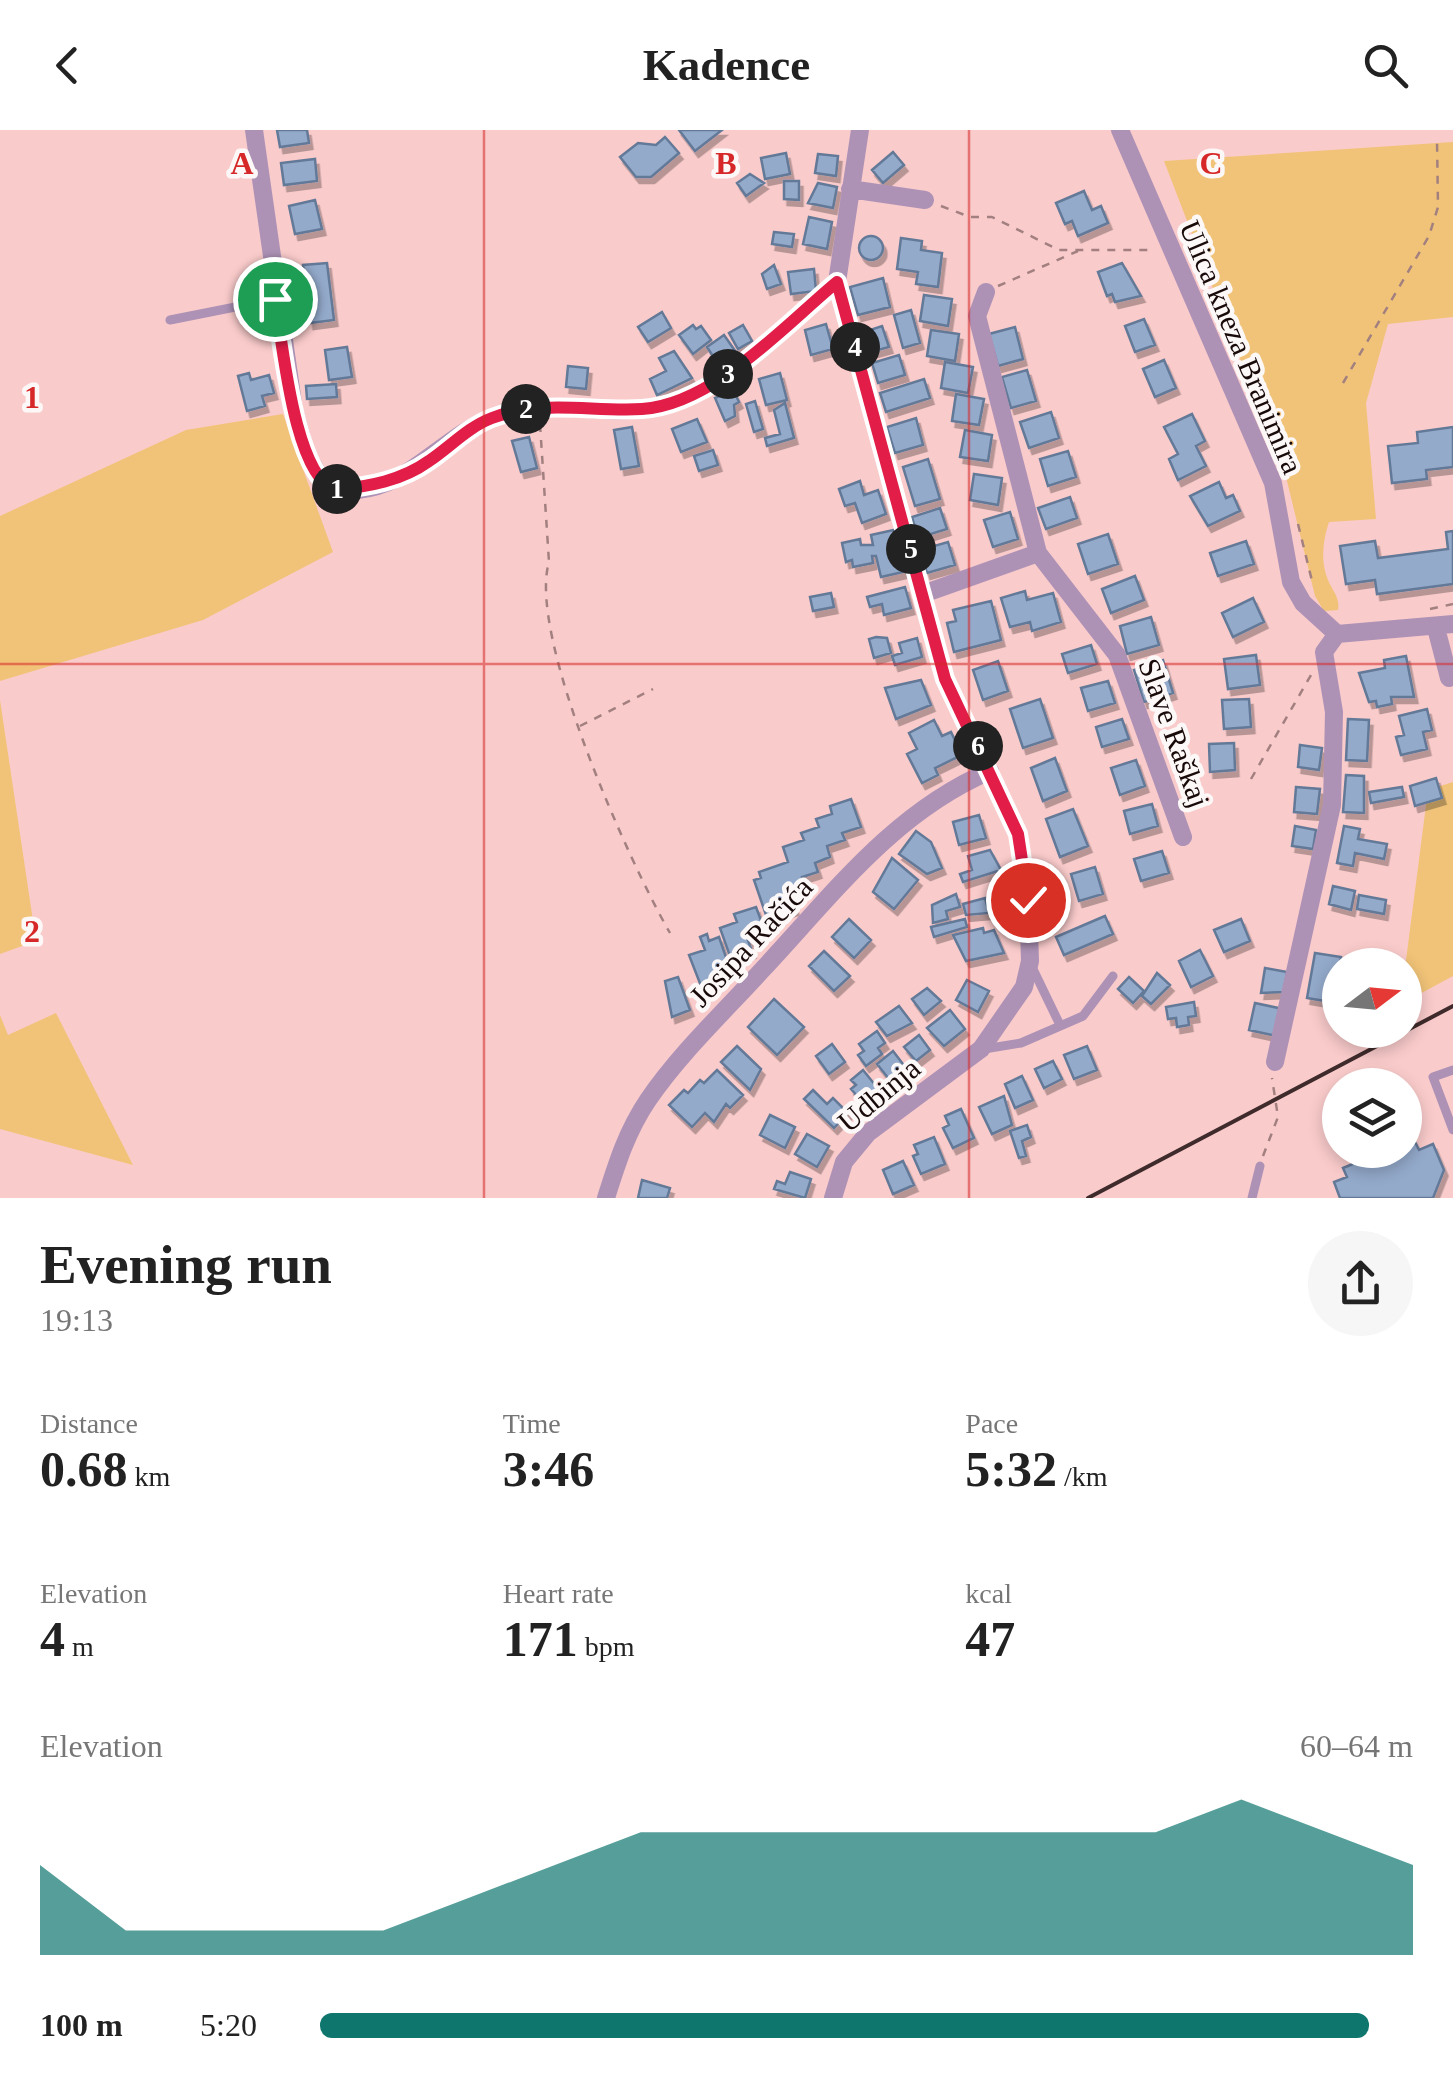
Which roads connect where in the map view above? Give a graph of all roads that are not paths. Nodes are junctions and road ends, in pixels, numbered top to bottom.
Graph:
1 (254, 130) edge
2 (860, 130) edge
3 (1120, 130) edge
4 (850, 188) junction
5 (925, 200) road end
6 (837, 282) junction
7 (986, 292) road end
8 (275, 299) junction
9 (170, 320) dead end
10 (1038, 553) junction
11 (923, 594) junction
12 (1444, 626) edge
13 (1337, 634) junction
14 (1452, 683) edge
15 (990, 771) junction
16 (1183, 837) dead end
17 (1030, 961) junction
18 (1113, 976) dead end
19 (1060, 1026) junction
20 (981, 1049) junction
21 (1275, 1062) road end
22 (1451, 1074) edge
23 (1453, 1112) edge
24 (1452, 1129) edge
25 (1260, 1166) road end
26 (606, 1198) edge
27 (833, 1198) edge
28 (1252, 1198) edge

1 - 8 street
2 - 4 street
3 - 13 street, Ulica kneza Branimira
4 - 5 street
4 - 6 street
6 - 8 street
6 - 11 street
7 - 10 street, Slave Raškaj
8 - 9 lane
10 - 11 street
10 - 16 street, Slave Raškaj
11 - 15 street
12 - 13 street
12 - 14 street
13 - 21 street
15 - 17 street
15 - 26 street, Josipa Račića
17 - 19 lane
17 - 20 street, Udbinja
18 - 19 lane, Udbinja
19 - 20 lane, Udbinja
20 - 27 street, Udbinja
22 - 24 lane
23 - 24 lane
25 - 28 lane

